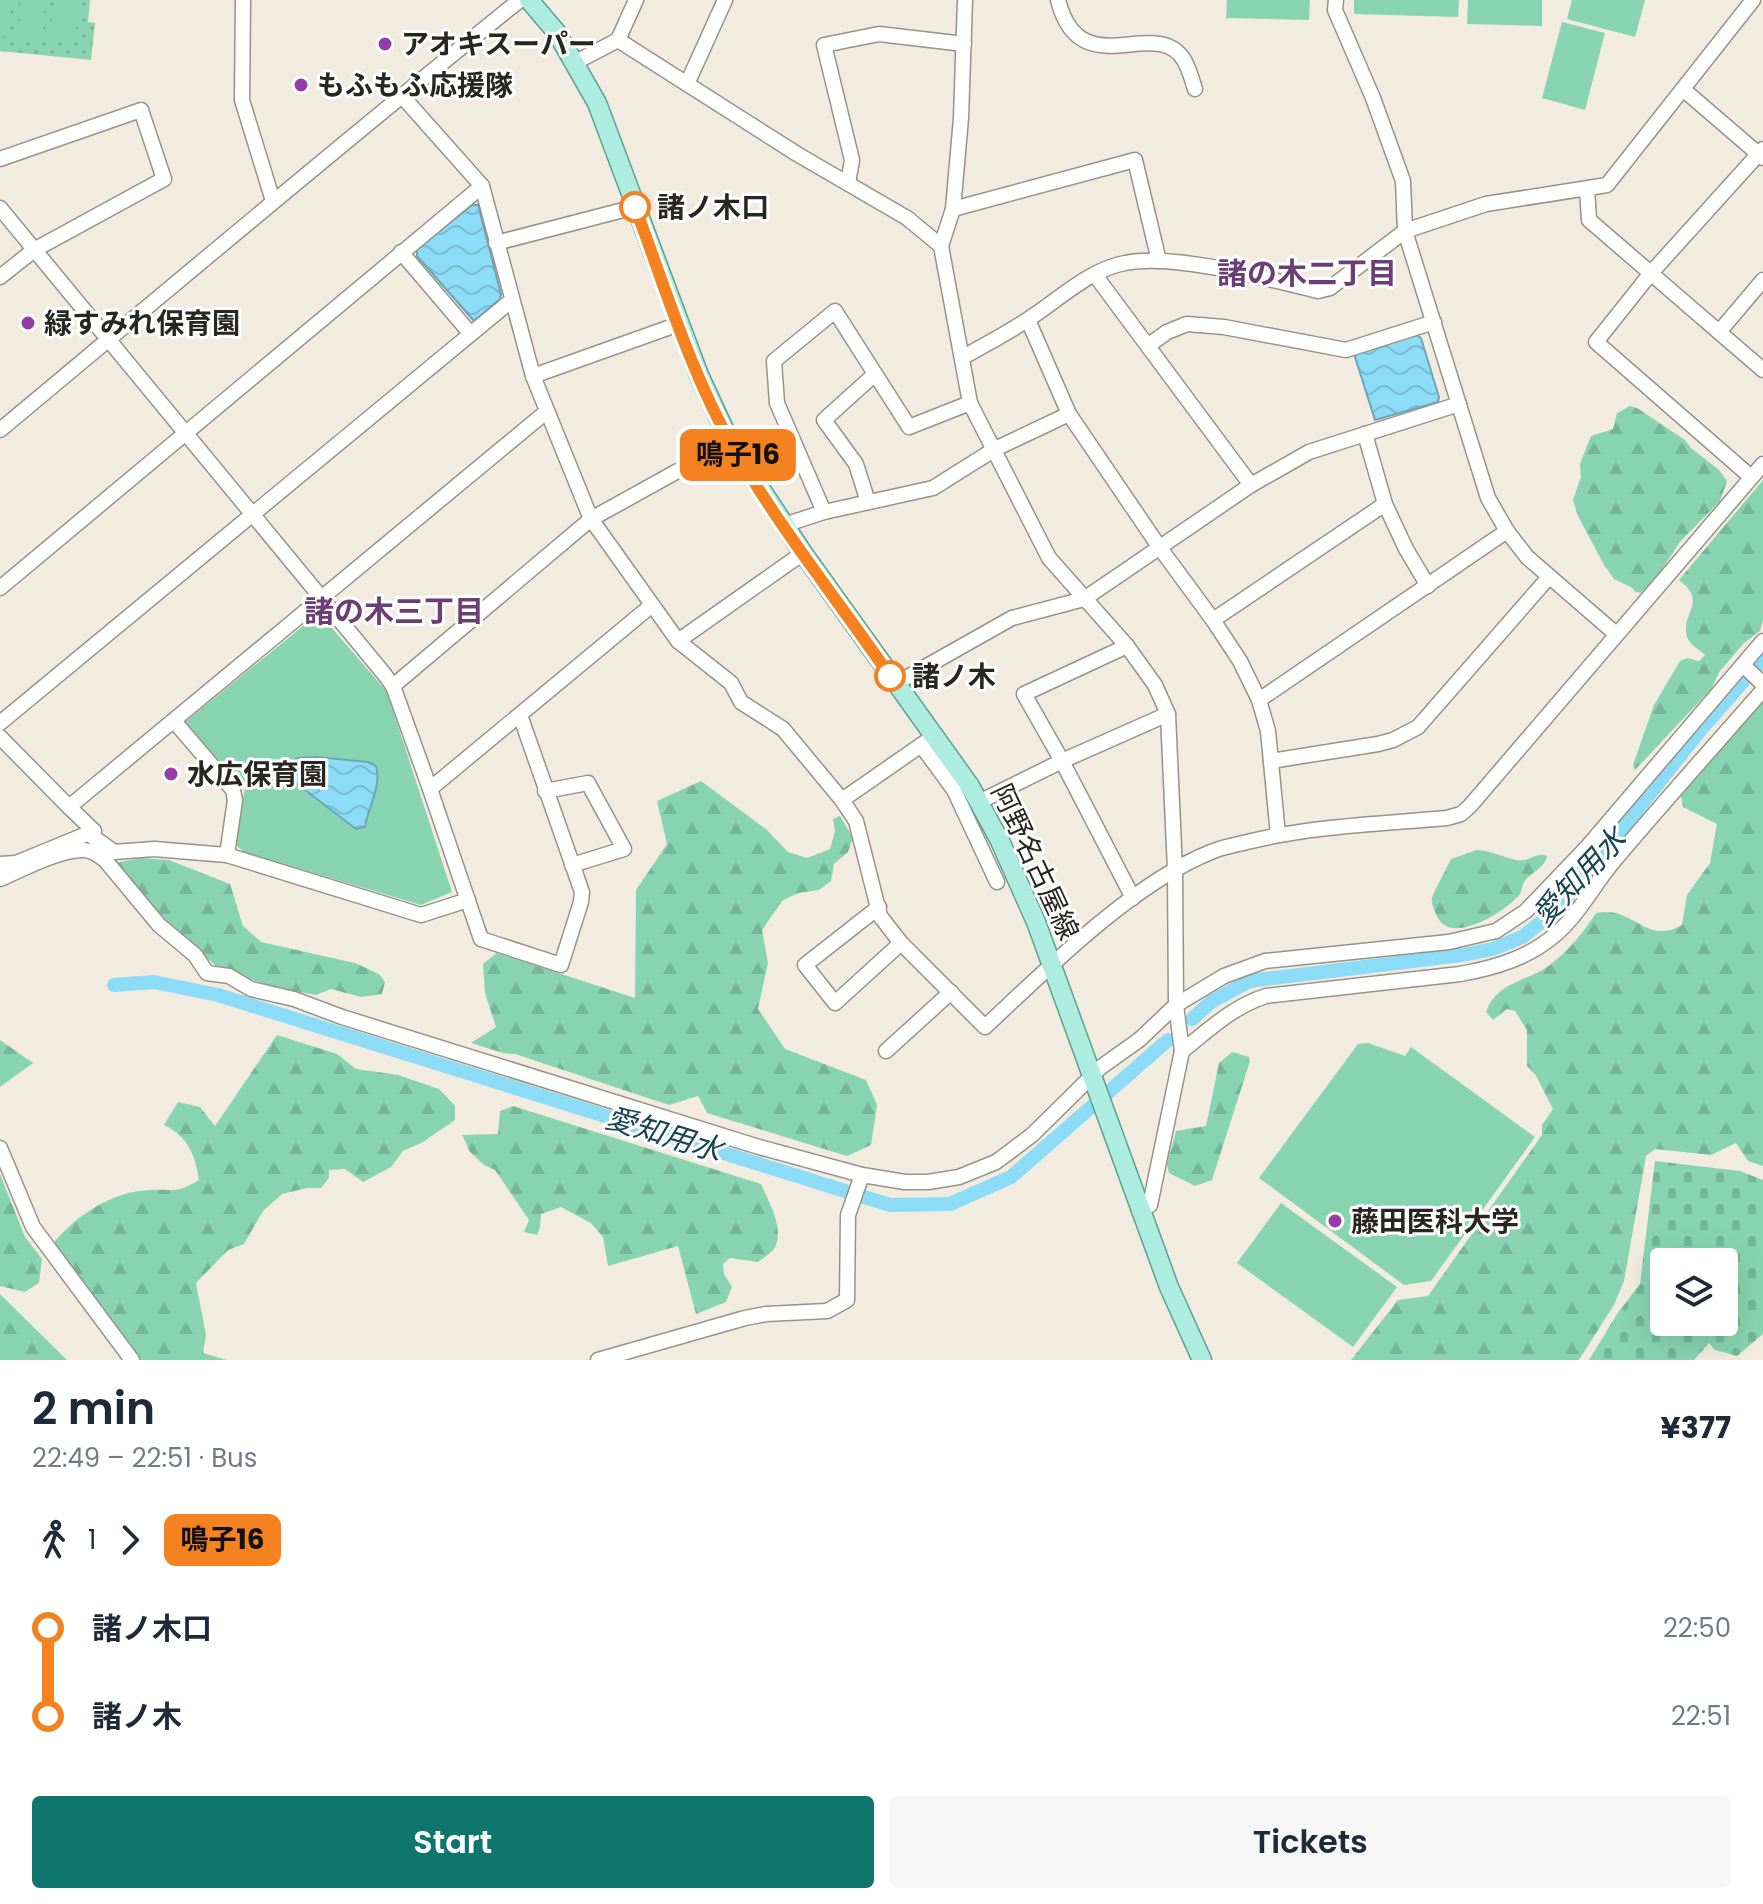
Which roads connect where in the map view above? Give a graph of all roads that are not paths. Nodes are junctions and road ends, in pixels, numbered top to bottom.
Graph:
1 (243, 0) edge
2 (520, 0) edge
3 (529, 0) edge
4 (636, 0) edge
5 (725, 0) edge
6 (965, 0) edge
7 (1058, 0) edge
8 (1336, 0) edge
9 (1753, 0) edge
10 (618, 40) junction
11 (964, 44) junction
12 (576, 62) junction
13 (687, 84) junction
14 (1195, 89) dead end
15 (1684, 90) junction
16 (402, 96) junction
17 (1761, 154) edge
18 (0, 159) edge
19 (848, 183) junction
20 (482, 186) junction
21 (1587, 189) junction
22 (273, 201) junction
23 (635, 207) junction
24 (0, 208) edge
25 (953, 209) junction
26 (1405, 231) junction
27 (496, 243) junction
28 (941, 246) junction
29 (34, 250) junction
30 (401, 252) junction
31 (1159, 261) junction
32 (1651, 273) junction
33 (1095, 275) junction
34 (0, 277) edge
35 (1763, 280) edge
36 (512, 300) junction
37 (1028, 320) junction
38 (1434, 322) junction
39 (679, 324) junction
40 (1719, 332) junction
41 (470, 333) junction
42 (107, 341) junction
43 (1149, 345) junction
44 (962, 358) junction
45 (1763, 370) edge
46 (875, 374) junction
47 (533, 376) junction
48 (970, 403) junction
49 (1459, 404) junction
50 (546, 412) junction
51 (1069, 414) junction
52 (0, 430) edge
53 (184, 433) junction
54 (1365, 434) junction
55 (730, 442) junction
56 (995, 449) junction
57 (1763, 464) edge
58 (1751, 477) junction
59 (1251, 485) junction
60 (868, 502) junction
61 (1385, 504) junction
62 (824, 512) junction
63 (251, 515) junction
64 (591, 519) junction
65 (784, 525) junction
66 (1507, 531) junction
67 (1160, 548) junction
68 (803, 553) junction
69 (1549, 577) junction
70 (1428, 586) junction
71 (0, 588) edge
72 (321, 597) junction
73 (1084, 599) junction
74 (652, 605) junction
75 (1213, 620) junction
76 (1616, 634) junction
77 (678, 641) junction
78 (1763, 641) edge
79 (1127, 646) junction
80 (1746, 667) junction
81 (1763, 683) edge
82 (895, 684) junction
83 (393, 686) junction
84 (1763, 690) edge
85 (1259, 700) junction
86 (1168, 714) junction
87 (520, 715) junction
88 (174, 721) junction
89 (0, 723) edge
90 (0, 737) edge
91 (927, 741) junction
92 (1062, 761) junction
93 (1271, 761) junction
94 (430, 789) junction
95 (545, 791) junction
96 (842, 800) junction
97 (979, 802) junction
98 (69, 807) junction
99 (89, 834) junction
100 (1278, 835) junction
101 (1589, 847) junction
102 (227, 855) junction
103 (0, 864) edge
104 (1609, 864) junction
105 (572, 865) junction
106 (1175, 870) junction
107 (0, 879) edge
108 (997, 882) dead end
109 (1133, 898) junction
110 (468, 900) junction
111 (879, 907) junction
112 (901, 943) junction
113 (1051, 965) junction
114 (951, 992) junction
115 (1176, 1005) junction
116 (886, 1051) dead end
117 (1182, 1051) junction
118 (1093, 1079) junction
119 (0, 1148) edge
120 (861, 1178) junction
121 (1139, 1211) junction
122 (132, 1360) edge
123 (598, 1360) edge
124 (1202, 1360) edge

1 - 22 street
2 - 16 street
3 - 12 main road, 阿野名古屋線
4 - 10 street
5 - 13 street
6 - 11 street
7 - 14 street
8 - 26 street
9 - 15 street
10 - 12 street
10 - 13 street
11 - 19 street
11 - 25 street
12 - 23 main road, 阿野名古屋線
13 - 19 street
15 - 17 street
15 - 21 street
16 - 20 street
16 - 22 street
17 - 32 street
18 - 29 street
19 - 28 street
20 - 27 street
20 - 30 street
21 - 26 street
21 - 32 street
22 - 42 street
23 - 27 street
23 - 39 main road, 阿野名古屋線
24 - 29 street
25 - 28 street
25 - 31 street
26 - 31 street
26 - 38 street
27 - 36 street
28 - 44 street
29 - 34 street
29 - 42 street
30 - 41 street
30 - 53 street
31 - 33 street
32 - 40 street
32 - 58 street
33 - 37 street
33 - 43 street
35 - 40 street
36 - 41 street
36 - 47 street
37 - 44 street
37 - 51 street
38 - 43 street
38 - 49 street
39 - 47 street
39 - 55 main road, 阿野名古屋線
40 - 45 street
41 - 63 street
42 - 52 street
42 - 53 street
43 - 59 street
44 - 48 street
46 - 48 street
46 - 60 street
46 - 62 street
47 - 50 street
48 - 56 street
49 - 54 street
49 - 66 street
50 - 64 street
50 - 72 street
51 - 56 street
51 - 67 street
53 - 63 street
53 - 71 street
54 - 59 street
54 - 61 street
55 - 64 street
55 - 65 main road, 阿野名古屋線
56 - 60 street
56 - 73 street
57 - 58 street
58 - 76 street
59 - 67 street
60 - 62 street
61 - 70 street
61 - 75 street
62 - 65 street
63 - 72 street
63 - 89 street
64 - 74 street
64 - 83 street
65 - 68 main road, 阿野名古屋線
66 - 69 street
66 - 70 street
67 - 73 street
67 - 75 street
68 - 77 street
68 - 82 main road, 阿野名古屋線
69 - 76 street
69 - 93 street
70 - 85 street
72 - 83 street
72 - 88 street
73 - 79 street
73 - 82 street
74 - 77 street
74 - 87 street
75 - 85 street
76 - 100 street
77 - 96 street
78 - 80 street
79 - 86 street
79 - 92 street
80 - 81 street
80 - 101 street
82 - 91 main road, 阿野名古屋線
83 - 94 street
84 - 104 street
85 - 93 street
86 - 92 street
86 - 106 street
87 - 94 street
87 - 95 street
88 - 98 street
88 - 102 street
90 - 98 street
91 - 96 street
91 - 97 main road, 阿野名古屋線
91 - 108 street
92 - 97 street
92 - 109 street
93 - 100 street
94 - 110 street
95 - 105 street
95 - 105 street
96 - 111 street
97 - 113 main road, 阿野名古屋線
98 - 99 street
99 - 102 street
99 - 103 street
100 - 106 street
101 - 104 street
101 - 115 street
102 - 110 street
104 - 117 street
105 - 110 street
106 - 109 street
106 - 115 street
107 - 120 street
109 - 113 street
111 - 112 street
111 - 112 street
112 - 114 street
113 - 114 street
113 - 118 main road, 阿野名古屋線
114 - 116 street
115 - 117 street
115 - 118 street
117 - 121 street
118 - 120 street
118 - 121 main road, 阿野名古屋線
119 - 122 street
120 - 123 street
121 - 124 main road, 阿野名古屋線

